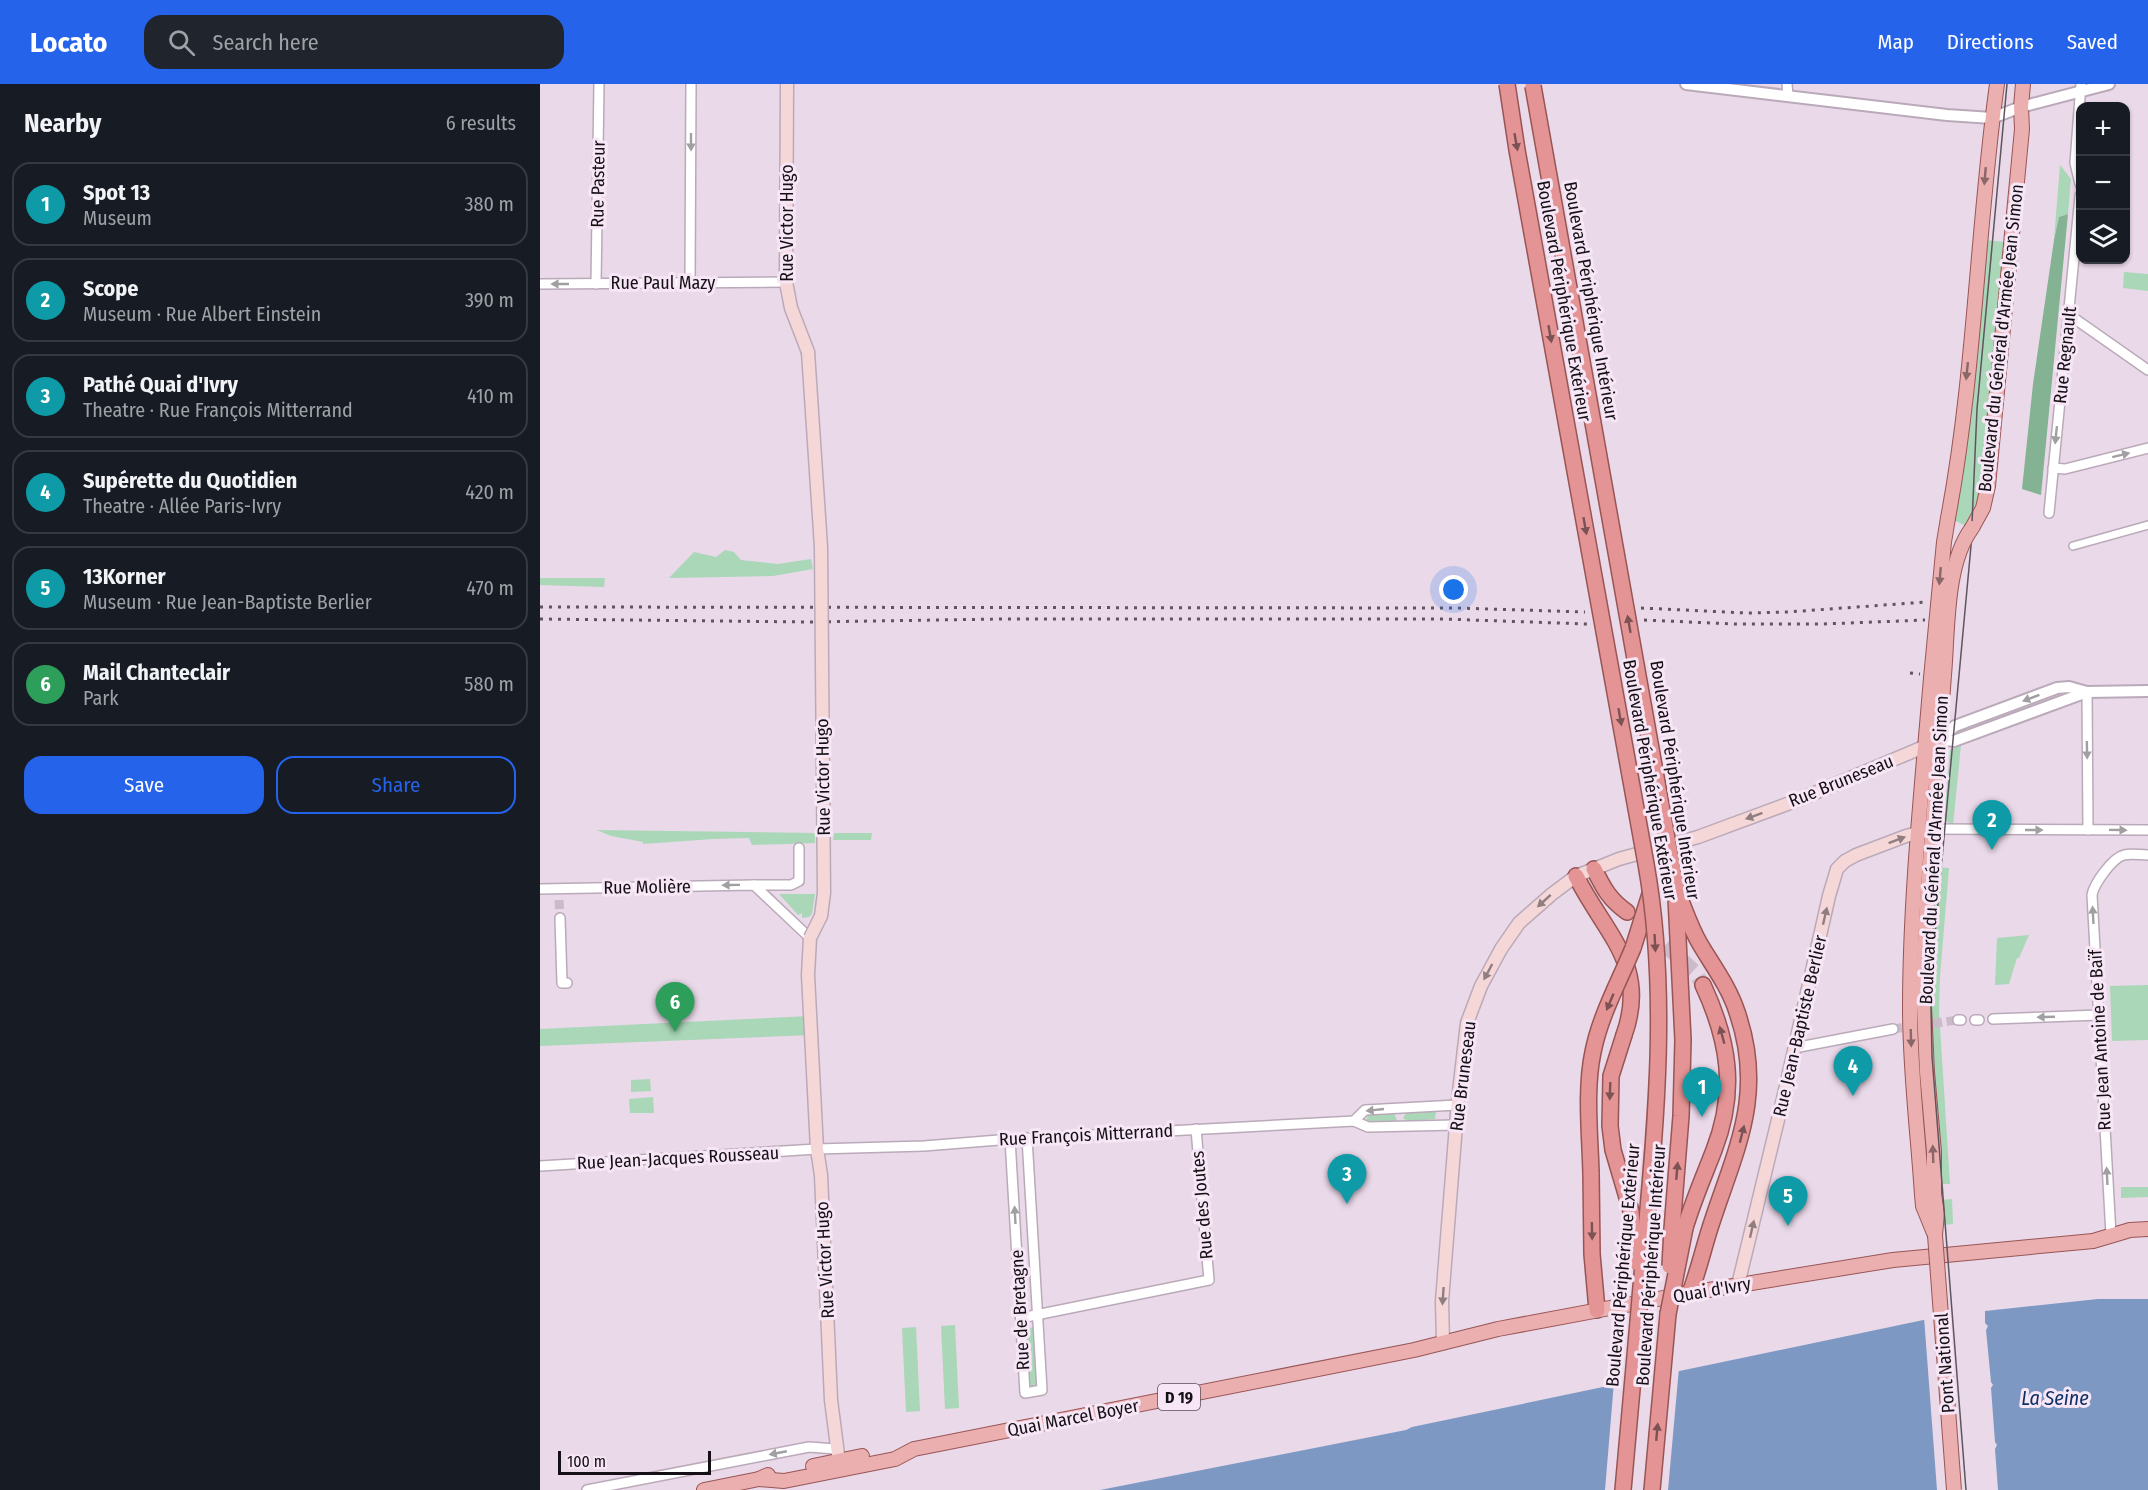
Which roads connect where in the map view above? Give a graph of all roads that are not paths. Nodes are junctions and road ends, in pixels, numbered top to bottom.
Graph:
1 (599, 84) edge
2 (692, 84) edge
3 (787, 84) edge
4 (1507, 84) edge
5 (1533, 84) edge
6 (1686, 84) edge
7 (1786, 84) edge
8 (1997, 84) edge
9 (2023, 84) edge
10 (2109, 84) edge
11 (2081, 87) edge
12 (1767, 89) edge
13 (1788, 96) junction
14 (2020, 107) junction
15 (1992, 118) junction
16 (2076, 167) edge
17 (2079, 210) edge
18 (786, 282) junction
19 (690, 283) junction
20 (540, 284) edge
21 (596, 284) junction
22 (2068, 314) junction
23 (2148, 370) edge
24 (2148, 448) edge
25 (2053, 468) junction
26 (2049, 513) dead end
27 (2148, 525) edge
28 (2073, 546) dead end
29 (1938, 676) junction
30 (2148, 691) edge
31 (2087, 692) junction
32 (1939, 739) junction
33 (1925, 747) junction
34 (1933, 829) junction
35 (2088, 830) junction
36 (2148, 830) edge
37 (1918, 833) junction
38 (799, 848) dead end
39 (2148, 855) edge
40 (1594, 868) junction
41 (1576, 876) junction
42 (754, 885) junction
43 (1676, 889) junction
44 (540, 890) edge
45 (1651, 891) junction
46 (1628, 912) dead end
47 (560, 918) tunnel mouth
48 (810, 938) junction
49 (567, 983) dead end
50 (1703, 985) tunnel mouth
51 (2099, 1015) junction
52 (1993, 1019) dead end
53 (1893, 1029) tunnel mouth
54 (1794, 1048) junction
55 (1457, 1105) junction
56 (1401, 1108) junction
57 (1354, 1121) junction
58 (1402, 1125) junction
59 (1456, 1125) junction
60 (1196, 1129) junction
61 (1027, 1138) junction
62 (1010, 1139) junction
63 (817, 1149) junction
64 (540, 1166) edge
65 (1931, 1213) junction
66 (1679, 1228) junction
67 (2148, 1229) edge
68 (1935, 1235) joint
69 (2110, 1235) junction
70 (1738, 1285) junction
71 (1689, 1293) junction
72 (1598, 1310) junction
73 (1037, 1316) junction
74 (1021, 1318) junction
75 (1638, 1322) junction
76 (1443, 1343) junction
77 (838, 1460) junction
78 (587, 1490) edge
79 (704, 1490) edge
80 (1623, 1490) edge
81 (1652, 1490) edge
82 (1954, 1490) edge

1 - 21 street, Rue Pasteur
2 -> 19 street
3 - 18 main road, Rue Victor Hugo
4 -> 45 highway, Boulevard Périphérique Extérieur, bridge
43 -> 5 highway, Boulevard Périphérique Intérieur, bridge
6 - 12 street
7 - 13 street
8 - 15 main road, Boulevard du Général d'Armée Jean Simon
9 - 14 main road, Boulevard du Général d'Armée Jean Simon
10 - 11 street
11 - 14 street
11 - 16 street
12 - 13 street
13 - 15 street
14 - 15 street
14 - 29 main road, Boulevard du Général d'Armée Jean Simon, bridge
15 -> 29 main road, Boulevard du Général d'Armée Jean Simon, bridge
17 - 22 street, Rue Regnault
18 - 19 street, Rue Paul Mazy
18 - 48 main road, Rue Victor Hugo, bridge
19 - 21 street, Rue Paul Mazy
21 -> 20 street, Rue Paul Mazy
22 - 23 street
22 -> 25 street, Rue Regnault
25 -> 24 street
25 - 26 street, Rue Regnault
27 - 28 street
29 - 32 main road, Boulevard du Général d'Armée Jean Simon
29 - 33 main road, Boulevard du Général d'Armée Jean Simon
30 - 31 street
31 - 32 street
31 -> 35 street
32 - 33 main road, Rue Bruneseau
32 - 34 main road, Boulevard du Général d'Armée Jean Simon
33 - 37 main road, Boulevard du Général d'Armée Jean Simon
33 -> 40 main road, Rue Bruneseau
34 -> 35 street
34 - 37 main road, Rue Jean-Baptiste Berlier
65 -> 34 main road, Boulevard du Général d'Armée Jean Simon
35 -> 36 street
54 -> 37 main road, Rue Jean-Baptiste Berlier
37 -> 65 main road, Boulevard du Général d'Armée Jean Simon
38 - 42 street, Rue Molière
51 -> 39 street, Rue Jean Antoine de Baïf
40 - 41 main road, Rue Bruneseau
40 - 46 highway
41 -> 55 main road, Rue Bruneseau
41 -> 75 highway, bridge
42 -> 44 street, Rue Molière
42 - 48 street
66 -> 43 highway, Boulevard Périphérique Intérieur
71 -> 43 highway
45 -> 72 highway, bridge
45 -> 75 highway, Boulevard Périphérique Extérieur, bridge
47 - 49 street
48 - 63 main road, Rue Victor Hugo
66 -> 50 highway
51 -> 52 street
69 -> 51 street, Rue Jean Antoine de Baïf
53 - 54 street
70 -> 54 main road, Rue Jean-Baptiste Berlier
55 - 56 street, Rue François Mitterrand
55 - 59 main road, Rue Bruneseau
56 -> 57 street, Rue François Mitterrand
56 - 58 street
57 - 58 street, Rue François Mitterrand
57 - 60 street, Rue François Mitterrand
58 - 59 street, Rue François Mitterrand
59 -> 76 main road, Rue Bruneseau
60 - 61 street, Rue François Mitterrand
60 - 73 street, Rue des Joutes
61 - 62 street, Rue François Mitterrand
61 - 73 street, Rue de Bretagne
62 - 63 street, Rue François Mitterrand
74 -> 62 street, Rue de Bretagne
63 - 64 street, Rue Jean-Jacques Rousseau
63 - 77 main road, Rue Victor Hugo
65 - 68 main road, Boulevard du Général d'Armée Jean Simon
81 -> 66 highway, Boulevard Périphérique Intérieur, bridge
67 - 69 main road, Quai d'Ivry
68 - 82 main road, Pont National, bridge
69 - 70 main road, Quai d'Ivry
70 - 71 main road, Quai d'Ivry
71 - 72 main road, Quai d'Ivry
72 - 76 main road, Quai d'Ivry
73 - 74 street
73 - 74 street, Rue de Bretagne
75 - 80 highway, Boulevard Périphérique Extérieur
76 - 77 main road, Quai Marcel Boyer / D 19
77 -> 78 street, Quai Marcel Boyer
77 - 79 main road, Quai Marcel Boyer / D 19

